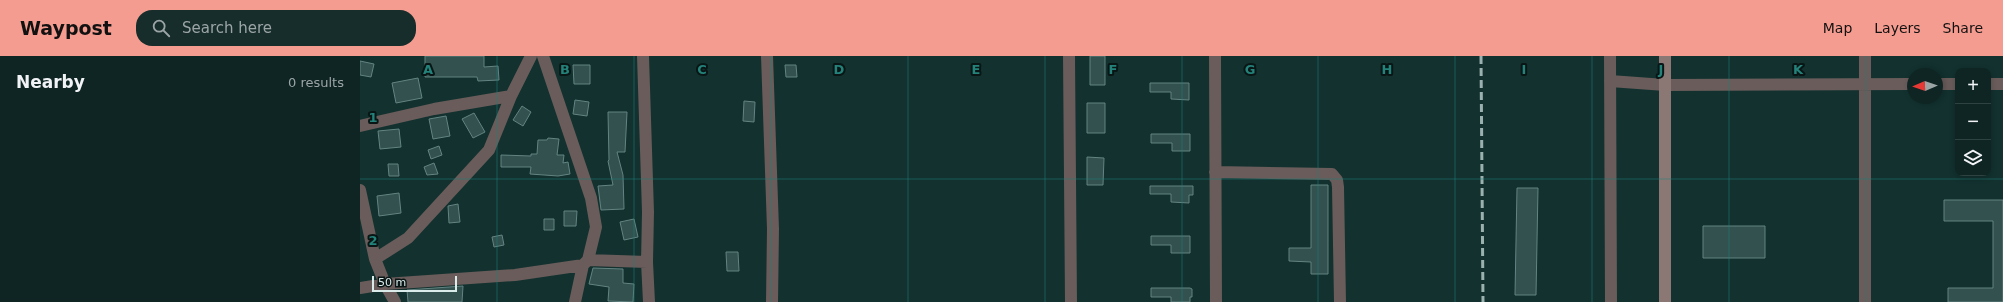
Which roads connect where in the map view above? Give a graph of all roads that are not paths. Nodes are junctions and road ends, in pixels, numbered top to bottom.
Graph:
1 (530, 56) edge
2 (543, 56) edge
3 (643, 56) edge
4 (767, 56) edge
5 (1069, 56) edge
6 (1215, 56) edge
7 (1610, 56) edge
8 (1665, 56) edge
9 (1865, 56) edge
10 (1610, 81) junction
11 (1865, 84) junction
12 (1907, 84) edge
13 (1943, 84) edge
14 (1955, 84) edge
15 (1991, 84) edge
16 (2003, 84) edge
17 (1665, 85) junction
18 (511, 96) junction
19 (360, 126) edge
20 (1215, 172) junction
21 (360, 190) edge
22 (375, 259) junction
23 (647, 262) junction
24 (585, 263) junction
25 (385, 284) junction
26 (360, 288) edge
27 (776, 301) edge
28 (395, 302) edge
29 (575, 302) edge
30 (649, 302) edge
31 (1071, 302) edge
32 (1216, 302) edge
33 (1340, 302) edge
34 (1611, 302) edge
35 (1665, 302) edge
36 (1865, 302) edge

1 - 18 street
2 - 24 street
3 - 23 street
4 - 27 street
5 - 31 street
6 - 20 street
7 - 10 street
8 - 17 street
9 - 11 street
10 - 17 street
10 - 34 street
11 - 12 street
11 - 17 street
11 - 36 street
13 - 14 street
15 - 16 street
17 - 35 street
18 - 19 street
18 - 22 street
20 - 32 street
20 - 33 street
21 - 22 street
22 - 25 street
23 - 24 street
23 - 30 street
24 - 25 street
24 - 29 street
25 - 26 street
25 - 28 street

